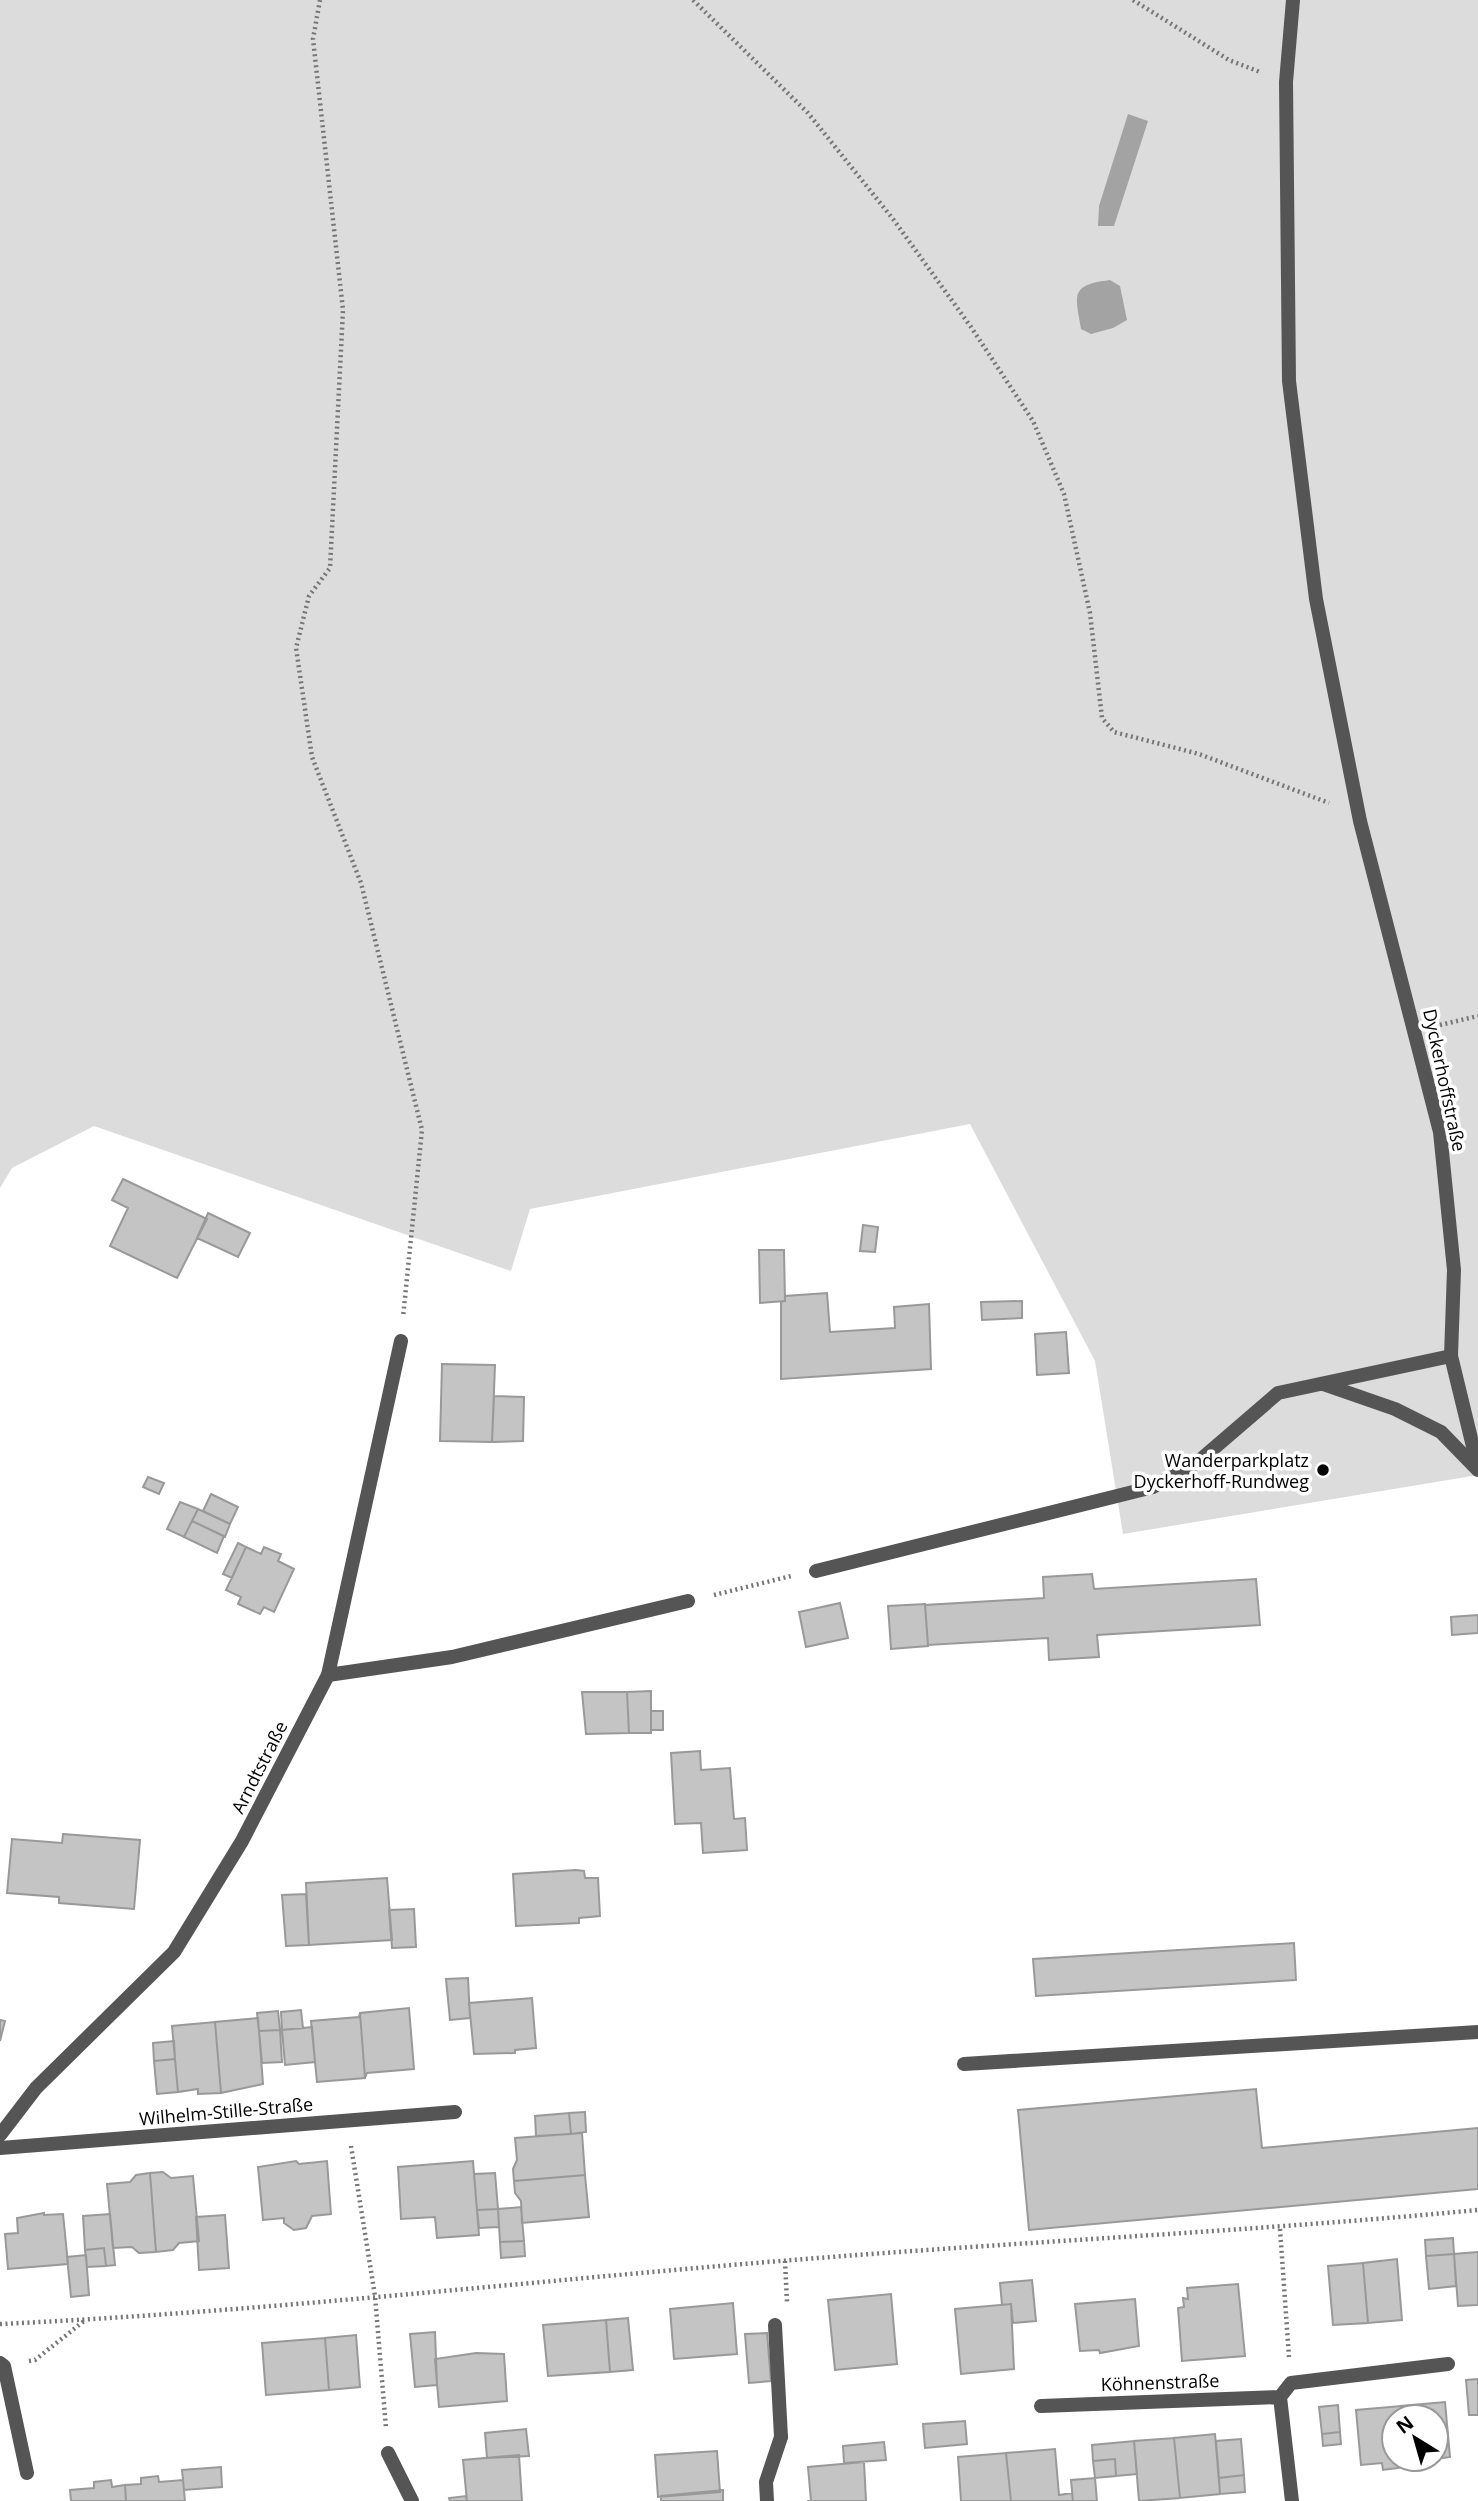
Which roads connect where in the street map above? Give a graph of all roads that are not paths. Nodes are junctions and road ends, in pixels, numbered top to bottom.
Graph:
1 (1293, 0) edge
2 (401, 1341) road end
3 (1451, 1356) junction
4 (1322, 1383) junction
5 (1478, 1468) edge
6 (816, 1571) road end
7 (688, 1601) road end
8 (328, 1675) junction
9 (1478, 2032) edge
10 (964, 2064) dead end
11 (455, 2112) dead end
12 (0, 2135) edge
13 (0, 2148) edge
14 (775, 2325) road end
15 (2, 2364) edge
16 (1448, 2364) dead end
17 (1280, 2397) junction
18 (1041, 2406) dead end
19 (388, 2453) road end
20 (27, 2473) dead end
21 (411, 2501) edge
22 (767, 2501) edge
23 (1292, 2501) edge

1 - 3 street, Dyckerhoffstraße
2 - 8 street, Arndtstraße
3 - 4 street
3 - 5 street, Dyckerhoffstraße
4 - 5 street
4 - 6 street
7 - 8 street
8 - 12 street, Arndtstraße
9 - 10 street
11 - 13 street, Wilhelm-Stille-Straße
14 - 22 street
15 - 20 street
16 - 17 street
17 - 18 street, Köhnenstraße
17 - 23 street
19 - 21 street

